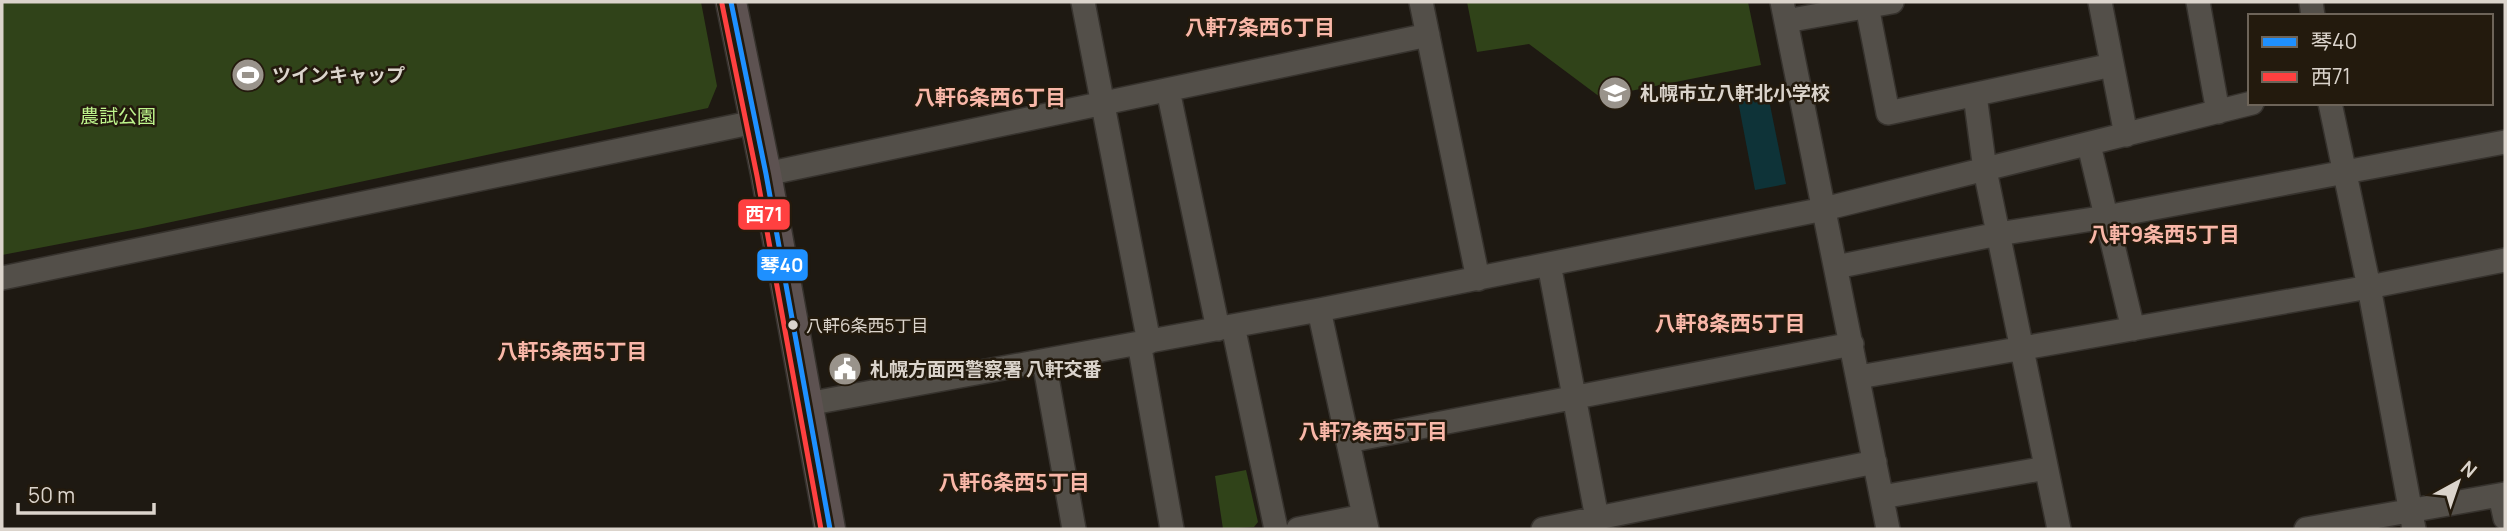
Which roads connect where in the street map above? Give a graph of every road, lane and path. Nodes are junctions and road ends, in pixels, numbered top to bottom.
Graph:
1 (731, 2) edge
2 (1083, 2) edge
3 (1421, 2) edge
4 (1892, 2) edge
5 (2100, 2) edge
6 (2198, 2) edge
7 (1867, 6) junction
8 (1784, 11) edge
9 (1428, 35) junction
10 (2112, 65) junction
11 (1168, 90) junction
12 (1975, 95) junction
13 (1104, 103) junction
14 (2248, 104) edge
15 (2330, 105) edge
16 (2218, 112) junction
17 (755, 122) junction
18 (2126, 135) junction
19 (2505, 142) edge
20 (2089, 145) junction
21 (1985, 170) junction
22 (2344, 173) junction
23 (766, 174) junction
24 (1825, 209) junction
25 (2106, 217) junction
26 (1998, 234) junction
27 (2505, 260) edge
28 (1549, 264) junction
29 (1836, 267) junction
30 (2, 278) edge
31 (1478, 279) junction
32 (2369, 287) junction
33 (1319, 310) junction
34 (1225, 328) junction
35 (2133, 329) junction
36 (1144, 342) junction
37 (1852, 344) junction
38 (2021, 348) junction
39 (1044, 360) junction
40 (1859, 377) junction
41 (1574, 397) junction
42 (807, 404) junction
43 (1348, 441) junction
44 (1875, 462) junction
45 (2046, 468) junction
46 (2503, 494) edge
47 (1882, 497) junction
48 (1597, 518) junction
49 (2505, 518) edge
50 (2412, 520) edge
51 (1366, 523) edge
52 (2318, 528) edge
53 (830, 529) edge
54 (1074, 529) edge
55 (1172, 529) edge
56 (1276, 529) edge
57 (1297, 529) edge
58 (1543, 529) edge
59 (1888, 529) edge
60 (2059, 529) edge

1 - 17 main road
2 - 13 street
3 - 9 street
4 - 7 street
5 - 10 street
6 - 16 street
7 - 8 street
7 - 12 street
8 - 24 street
9 - 11 street
9 - 31 street
10 - 12 street
10 - 18 street
11 - 13 street
11 - 34 street
12 - 21 street
13 - 23 street
13 - 36 street
14 - 16 street
15 - 22 street
16 - 18 street
17 - 23 main road
17 - 30 street
18 - 20 street
19 - 22 street
20 - 21 street
20 - 25 street
21 - 24 street
21 - 26 street
22 - 25 street
22 - 32 street
23 - 42 main road
24 - 28 street
24 - 29 street
25 - 26 street
25 - 35 street
26 - 29 street
26 - 38 street
27 - 32 street
28 - 31 street
28 - 41 street
29 - 37 street
31 - 33 street
32 - 35 street
32 - 50 street
33 - 34 street
33 - 43 street
34 - 36 street
34 - 56 street
35 - 38 street
36 - 39 street
36 - 55 street
37 - 40 street
37 - 41 street
38 - 40 street
38 - 45 street
39 - 42 street
39 - 54 street
40 - 44 street
41 - 43 street
41 - 48 street
42 - 53 main road
43 - 51 street
44 - 47 street
44 - 48 street
45 - 47 street
45 - 60 street
46 - 49 street
46 - 50 street
47 - 59 street
48 - 58 street
50 - 52 street
51 - 57 street

